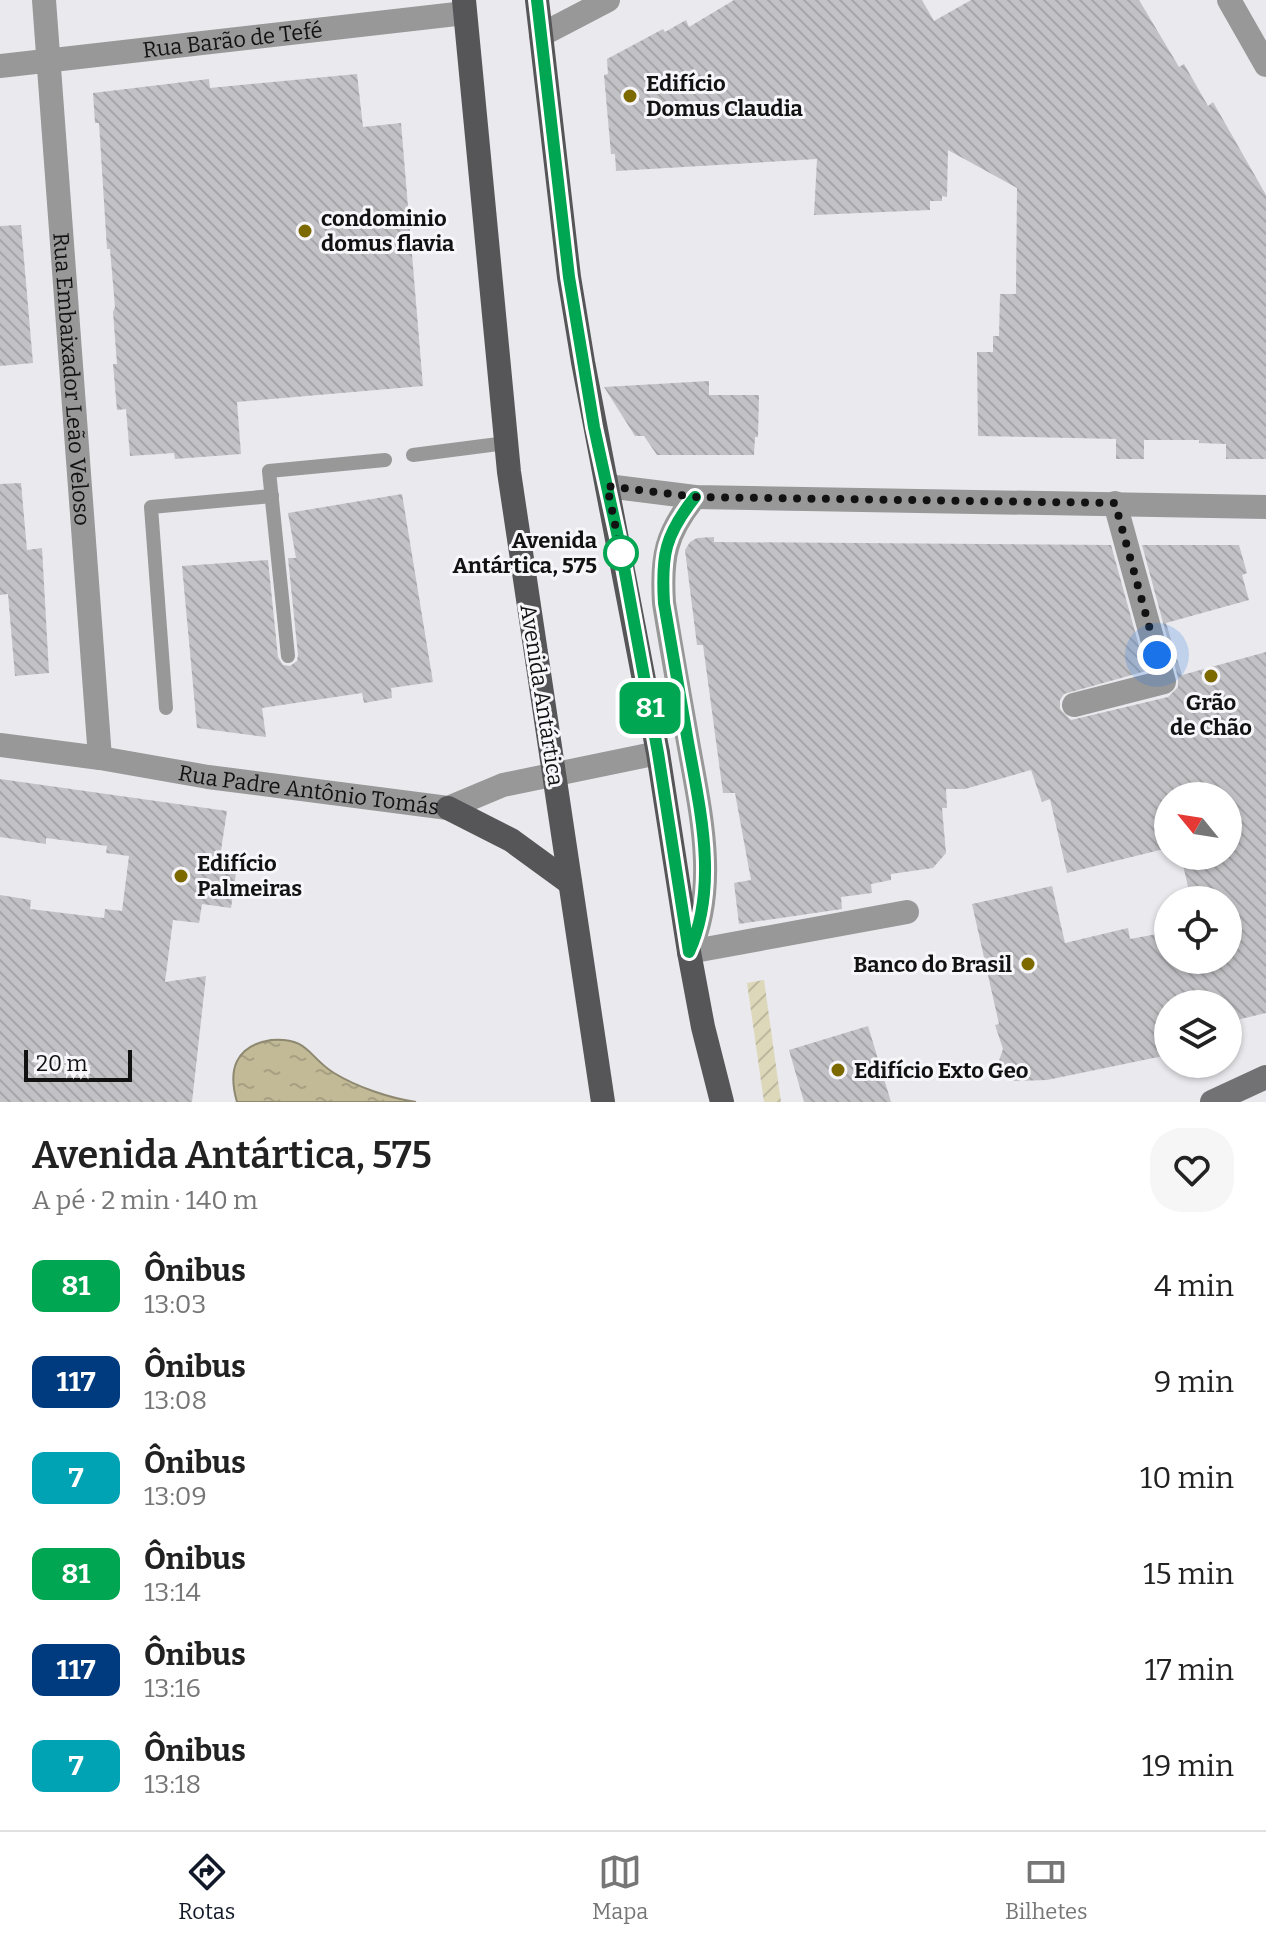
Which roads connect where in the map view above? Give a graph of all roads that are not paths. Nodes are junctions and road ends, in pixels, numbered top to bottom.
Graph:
1 (44, 0) edge
2 (537, 0) edge
3 (608, 0) edge
4 (1229, 0) edge
5 (465, 7) edge
6 (541, 35) junction
7 (49, 60) junction
8 (1266, 65) edge
9 (0, 66) edge
10 (506, 443) junction
11 (413, 455) dead end
12 (385, 460) dead end
13 (607, 486) junction
14 (272, 496) junction
15 (695, 497) junction
16 (1115, 503) junction
17 (1266, 507) edge
18 (288, 656) dead end
19 (1074, 705) dead end
20 (166, 708) dead end
21 (0, 745) edge
22 (658, 753) junction
23 (100, 758) junction
24 (555, 774) junction
25 (448, 808) junction
26 (570, 883) junction
27 (907, 912) dead end
28 (689, 952) junction
29 (1266, 1077) edge
30 (603, 1102) edge
31 (722, 1102) edge
32 (1212, 1102) edge

1 - 7 street, Rua Embaixador Leão Veloso
2 - 6 main road
3 - 6 street
4 - 8 street
5 - 7 street, Rua Barão de Tefé
5 - 10 main road, Avenida Antártica
6 - 13 main road
7 - 9 street, Rua Barão de Tefé
7 - 23 street, Rua Embaixador Leão Veloso
10 - 11 lane
10 - 24 main road, Avenida Antártica
12 - 14 lane
13 - 15 street
13 - 22 main road
14 - 18 lane
14 - 20 lane
15 - 16 street
15 - 28 street
16 - 17 street
16 - 19 street
21 - 23 street, Rua Padre Antônio Tomás
22 - 24 street, Rua Padre Antônio Tomás
22 - 28 main road
23 - 25 street, Rua Padre Antônio Tomás
24 - 25 street, Rua Padre Antônio Tomás
24 - 26 main road, Avenida Antártica
25 - 26 main road
26 - 30 main road, Avenida Antártica
27 - 28 street
28 - 31 main road
29 - 32 street

